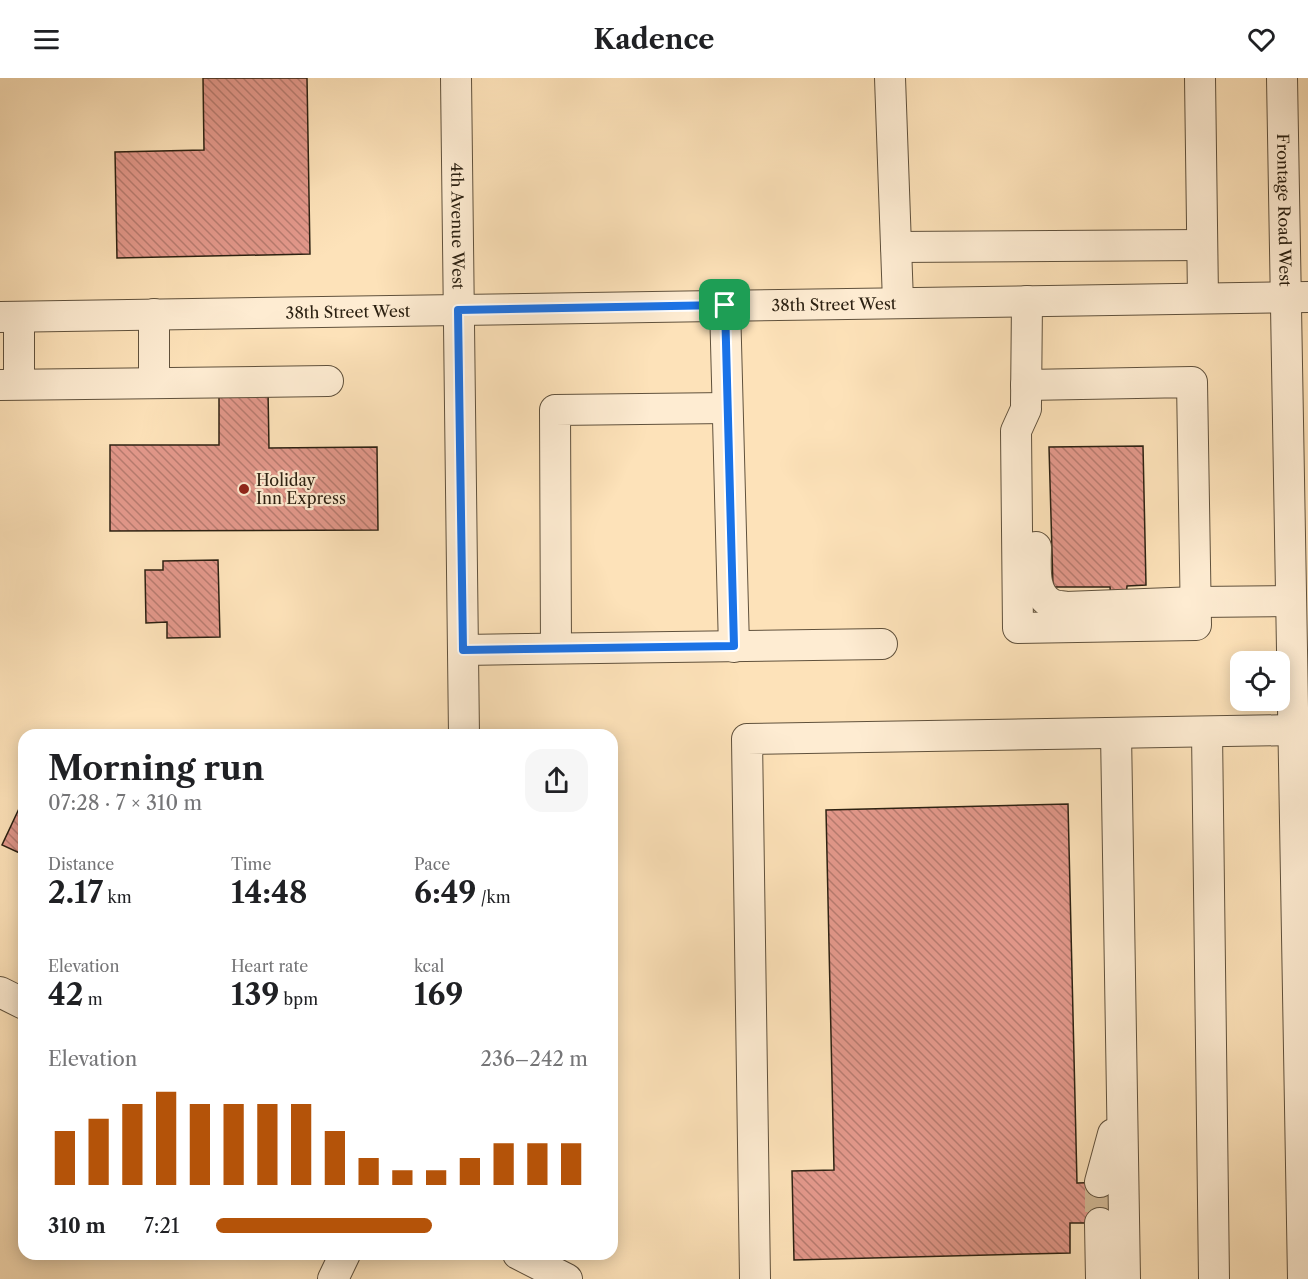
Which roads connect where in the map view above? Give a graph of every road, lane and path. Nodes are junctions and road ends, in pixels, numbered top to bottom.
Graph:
1 (456, 78) edge
2 (890, 78) edge
3 (1200, 78) edge
4 (1282, 78) edge
5 (1202, 244) junction
6 (896, 247) junction
7 (1297, 297) edge
8 (1203, 298) junction
9 (1027, 301) junction
10 (898, 302) junction
11 (725, 305) junction
12 (458, 310) junction
13 (154, 315) junction
14 (9, 317) edge
15 (328, 381) dead end
16 (154, 382) junction
17 (10, 385) edge
18 (1026, 397) junction
19 (727, 408) junction
20 (1291, 601) junction
21 (1197, 602) junction
22 (882, 644) dead end
23 (734, 646) junction
24 (556, 648) junction
25 (463, 650) junction
26 (464, 729) edge
27 (1294, 730) junction
28 (1207, 732) junction
29 (1116, 733) junction
30 (0, 992) edge
31 (18, 1001) edge
32 (1122, 1102) junction
33 (1100, 1182) tunnel mouth
34 (1100, 1223) tunnel mouth
35 (342, 1260) edge
36 (530, 1260) edge
37 (333, 1279) edge
38 (567, 1279) edge
39 (755, 1279) edge
40 (1101, 1279) edge
41 (1125, 1279) edge
42 (1214, 1279) edge
43 (1303, 1279) edge

1 - 12 street, 4th Avenue West
2 - 6 street
3 - 5 street
4 - 7 street, Frontage Road West
5 - 6 street
5 - 8 street
6 - 10 street
7 - 8 street, 38th Street West
7 - 20 street, Frontage Road West
8 - 9 street, 38th Street West
9 - 10 street, 38th Street West
9 - 18 street
10 - 11 street, 38th Street West
11 - 12 street, 38th Street West
11 - 19 street
12 - 13 street, 38th Street West
12 - 25 street, 4th Avenue West
13 - 14 street, 38th Street West
13 - 16 street
14 - 17 street
15 - 16 street
16 - 17 street
18 - 21 street
18 - 21 street
18 - 21 street
19 - 23 street
19 - 24 street
20 - 21 street
20 - 27 street, Frontage Road West
22 - 23 street
23 - 24 street
24 - 25 street
25 - 26 street, 4th Avenue West
27 - 28 street
27 - 43 street, Frontage Road West
28 - 29 street
28 - 42 street
29 - 32 street
29 - 39 street
30 - 31 street
32 - 33 street
32 - 41 street
34 - 40 street
35 - 37 street
36 - 38 street

